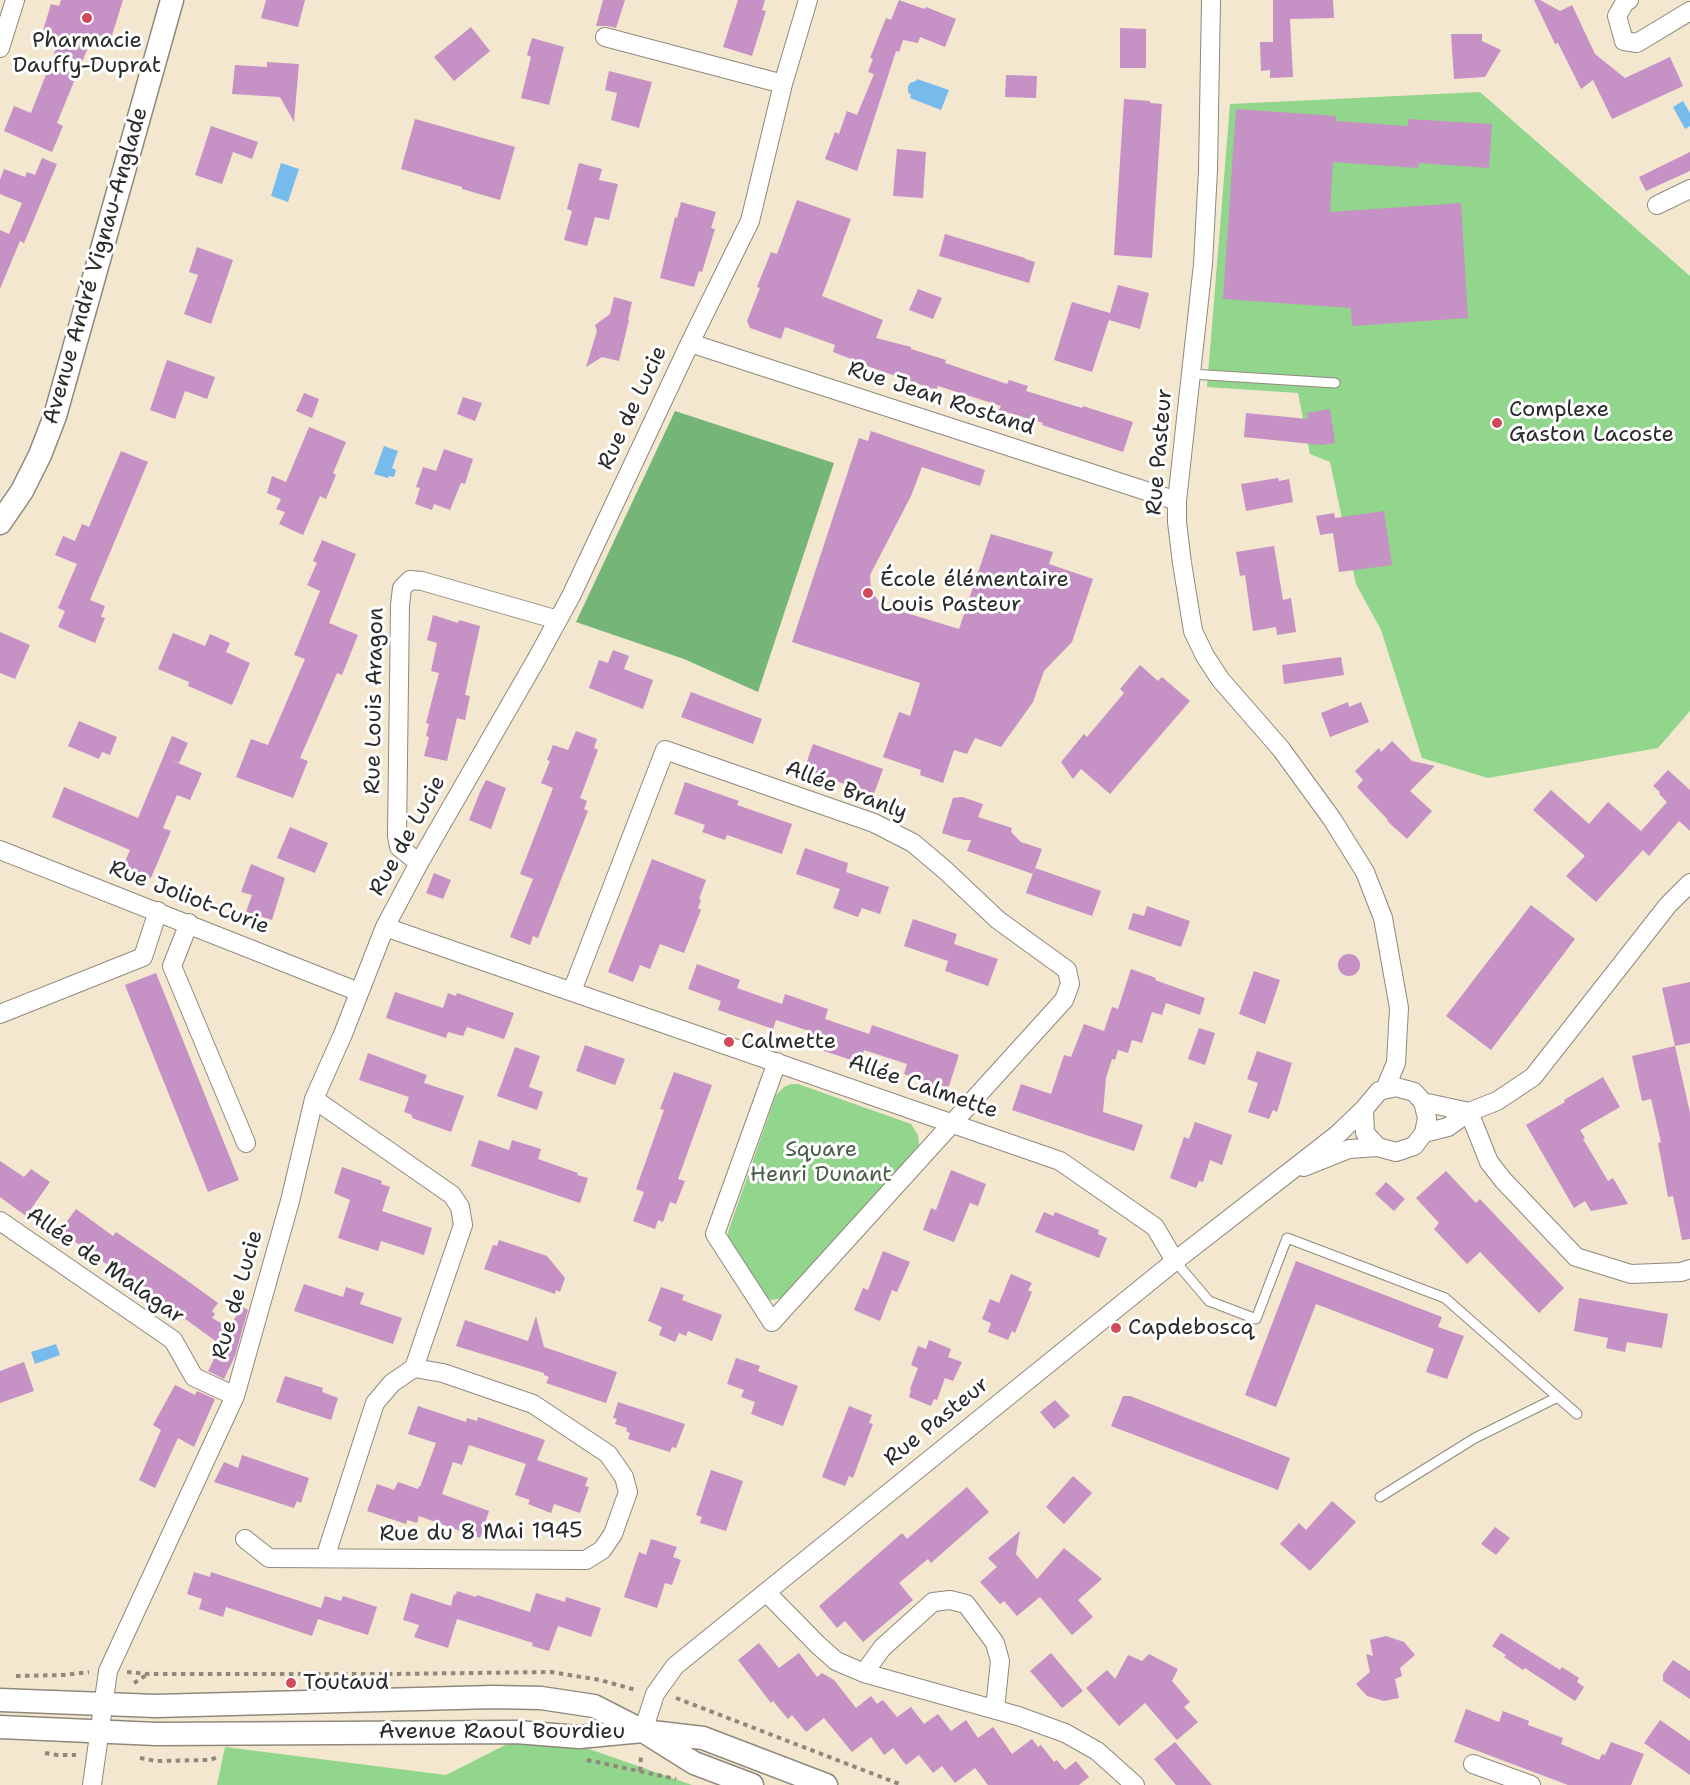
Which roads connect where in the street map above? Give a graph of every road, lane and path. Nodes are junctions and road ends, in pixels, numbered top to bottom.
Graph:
1 (15, 0) edge
2 (172, 0) edge
3 (808, 0) edge
4 (1211, 0) edge
5 (1629, 0) edge
6 (1690, 11) edge
7 (604, 37) dead end
8 (0, 48) edge
9 (783, 84) junction
10 (1690, 189) edge
11 (1657, 205) dead end
12 (690, 343) junction
13 (1191, 374) junction
14 (1335, 383) dead end
15 (1177, 501) junction
16 (0, 523) edge
17 (558, 620) junction
18 (0, 850) edge
19 (419, 863) junction
20 (1690, 883) edge
21 (158, 911) junction
22 (189, 923) junction
23 (385, 927) junction
24 (143, 957) junction
25 (172, 966) junction
26 (572, 991) junction
27 (359, 992) junction
28 (0, 1014) edge
29 (777, 1062) junction
30 (1396, 1063) junction
31 (1385, 1089) junction
32 (1407, 1090) junction
33 (315, 1099) junction
34 (1423, 1102) junction
35 (1364, 1109) junction
36 (1469, 1112) junction
37 (954, 1123) junction
38 (1424, 1133) junction
39 (246, 1143) dead end
40 (1378, 1147) junction
41 (1288, 1172) junction
42 (0, 1221) edge
43 (1175, 1261) junction
44 (1690, 1269) edge
45 (414, 1368) junction
46 (234, 1396) junction
47 (1558, 1397) junction
48 (1577, 1414) dead end
49 (1380, 1497) dead end
50 (245, 1539) dead end
51 (325, 1558) junction
52 (765, 1592) junction
53 (155, 1673) dead end
54 (864, 1673) junction
55 (155, 1680) dead end
56 (0, 1700) edge
57 (995, 1709) junction
58 (102, 1717) junction
59 (0, 1727) edge
60 (643, 1731) junction
61 (1473, 1764) dead end
62 (92, 1785) edge
63 (752, 1785) edge
64 (826, 1785) edge
65 (1135, 1785) edge
66 (1531, 1785) edge

1 - 8 street
2 - 16 street, Avenue André Vignau-Anglade
3 - 9 street, Rue de Lucie
4 - 13 street, Rue Pasteur
5 - 6 street
7 - 9 street
9 - 12 street, Rue de Lucie
10 - 11 street
12 - 15 street, Rue Jean Rostand
12 - 17 street, Rue de Lucie
13 - 14 lane
13 - 15 street, Rue Pasteur
15 - 30 street, Rue Pasteur
17 - 19 street, Rue de Lucie
17 - 19 street, Rue Louis Aragon
18 - 21 street, Rue Joliot-Curie
19 - 23 street, Rue de Lucie
20 - 36 street
21 - 22 street, Rue Joliot-Curie
21 - 24 street
22 - 25 street
22 - 27 street, Rue Joliot-Curie
23 - 26 street, Allée Calmette
23 - 27 street, Rue de Lucie
24 - 25 street
24 - 28 street
25 - 39 street
26 - 29 street, Allée Calmette
26 - 37 street, Allée Branly
27 - 33 street, Rue de Lucie
29 - 37 street, Allée Calmette
29 - 37 street
30 - 31 street, Rue Pasteur
30 - 32 street, Rue Pasteur
31 - 32 street
31 - 35 street
32 - 34 street
33 - 45 street
33 - 46 street, Rue de Lucie
34 - 36 street
34 - 38 street
35 - 40 street
35 - 41 street, Rue Pasteur
36 - 38 street
36 - 44 street
37 - 43 street, Allée Calmette
38 - 40 street
40 - 41 street, Rue Pasteur
41 - 43 street, Rue Pasteur
42 - 46 street, Allée de Malagar
43 - 47 lane
43 - 52 street, Rue Pasteur
45 - 51 street
45 - 51 street, Rue du 8 Mai 1945
46 - 58 street, Rue de Lucie
47 - 48 lane
47 - 49 lane
50 - 51 street, Rue du 8 Mai 1945
52 - 54 street
52 - 60 street, Rue Pasteur
53 - 55 path
54 - 57 street
54 - 57 street
56 - 58 street, Avenue Raoul Bourdieu
57 - 65 street
58 - 59 street, Avenue Raoul Bourdieu
58 - 60 street, Avenue Raoul Bourdieu
58 - 60 street, Avenue Raoul Bourdieu
58 - 62 street, Rue de Lucie
60 - 63 street
60 - 64 street
61 - 66 street

